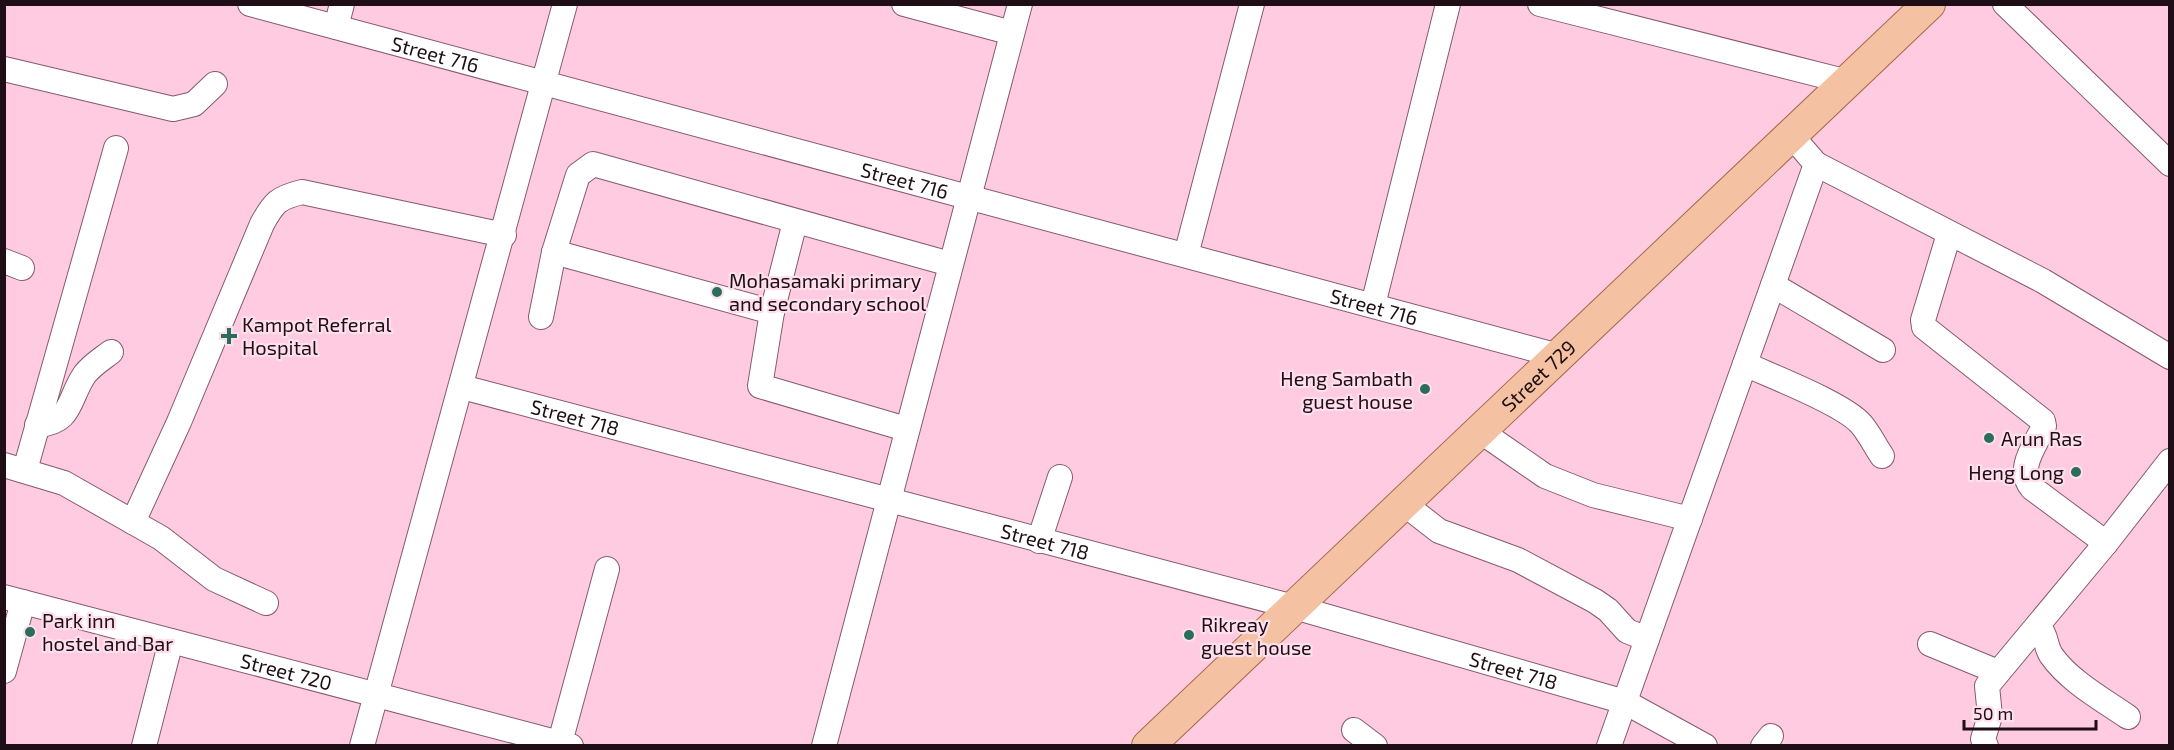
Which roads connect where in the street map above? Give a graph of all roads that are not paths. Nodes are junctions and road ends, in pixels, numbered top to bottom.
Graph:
1 (250, 4) edge
2 (565, 4) edge
3 (904, 4) edge
4 (1020, 4) edge
5 (1252, 4) edge
6 (1448, 4) edge
7 (1540, 4) edge
8 (1929, 4) edge
9 (2005, 4) edge
10 (339, 16) edge
11 (1012, 33) junction
12 (4, 69) edge
13 (1848, 82) junction
14 (215, 84) dead end
15 (544, 84) junction
16 (1791, 135) junction
17 (116, 148) dead end
18 (1816, 164) junction
19 (2169, 164) edge
20 (970, 197) junction
21 (795, 222) junction
22 (1949, 234) junction
23 (504, 235) junction
24 (554, 252) junction
25 (1186, 255) junction
26 (950, 264) junction
27 (1773, 285) junction
28 (1373, 305) junction
29 (772, 312) junction
30 (541, 317) dead end
31 (1883, 350) dead end
32 (111, 352) dead end
33 (1559, 356) junction
34 (2169, 357) edge
35 (1745, 364) junction
36 (462, 387) junction
37 (38, 425) junction
38 (906, 429) junction
39 (1480, 431) junction
40 (1882, 456) dead end
41 (2169, 461) edge
42 (15, 467) edge
43 (1060, 477) dead end
44 (888, 501) junction
45 (1403, 503) junction
46 (1690, 519) junction
47 (133, 522) junction
48 (1039, 541) junction
49 (2106, 543) junction
50 (607, 569) dead end
51 (14, 599) edge
52 (266, 603) dead end
53 (1294, 607) junction
54 (2037, 627) junction
55 (1647, 639) junction
56 (171, 641) junction
57 (1930, 644) dead end
58 (4, 671) edge
59 (1998, 672) junction
60 (376, 695) junction
61 (1625, 702) junction
62 (2128, 717) dead end
63 (1354, 730) dead end
64 (563, 745) edge
65 (144, 746) edge
66 (362, 746) edge
67 (824, 746) edge
68 (1148, 746) edge
69 (1375, 746) edge
70 (1609, 746) edge
71 (1705, 746) edge
72 (1986, 746) edge

1 - 10 street, Street 716
2 - 15 street
3 - 11 street
4 - 11 street
5 - 25 street
6 - 28 street
7 - 13 street
8 - 13 main road, Street 729
9 - 19 street
10 - 15 street, Street 716
11 - 20 street
12 - 14 street
13 - 16 main road, Street 729
15 - 20 street, Street 716
15 - 23 street
16 - 18 street
16 - 33 main road, Street 729
17 - 37 street
18 - 22 street
18 - 27 street
20 - 25 street, Street 716
20 - 26 street
21 - 24 street
21 - 26 street
21 - 29 street
22 - 34 street
22 - 49 street
23 - 36 street
23 - 47 street
24 - 29 street
24 - 30 street
25 - 28 street, Street 716
26 - 38 street
27 - 31 street
27 - 35 street
28 - 33 street, Street 716
29 - 38 street
32 - 37 street
33 - 39 main road, Street 729
35 - 40 street
35 - 46 street
36 - 44 street, Street 718
36 - 60 street
37 - 42 street
38 - 44 street
39 - 45 main road, Street 729
39 - 46 street
41 - 49 street
42 - 47 street
43 - 48 street
44 - 48 street, Street 718
44 - 67 street
45 - 53 main road, Street 729
45 - 55 street
46 - 55 street
47 - 52 street
48 - 53 street, Street 718
49 - 54 street
50 - 64 street
51 - 56 street, Street 720
51 - 58 street
53 - 61 street, Street 718
53 - 68 main road, Street 729
54 - 59 street
54 - 62 street
55 - 61 street
56 - 60 street, Street 720
56 - 65 street
57 - 59 street
59 - 72 street
60 - 64 street, Street 720
60 - 66 street
61 - 70 street
61 - 71 street, Street 718
63 - 69 street

